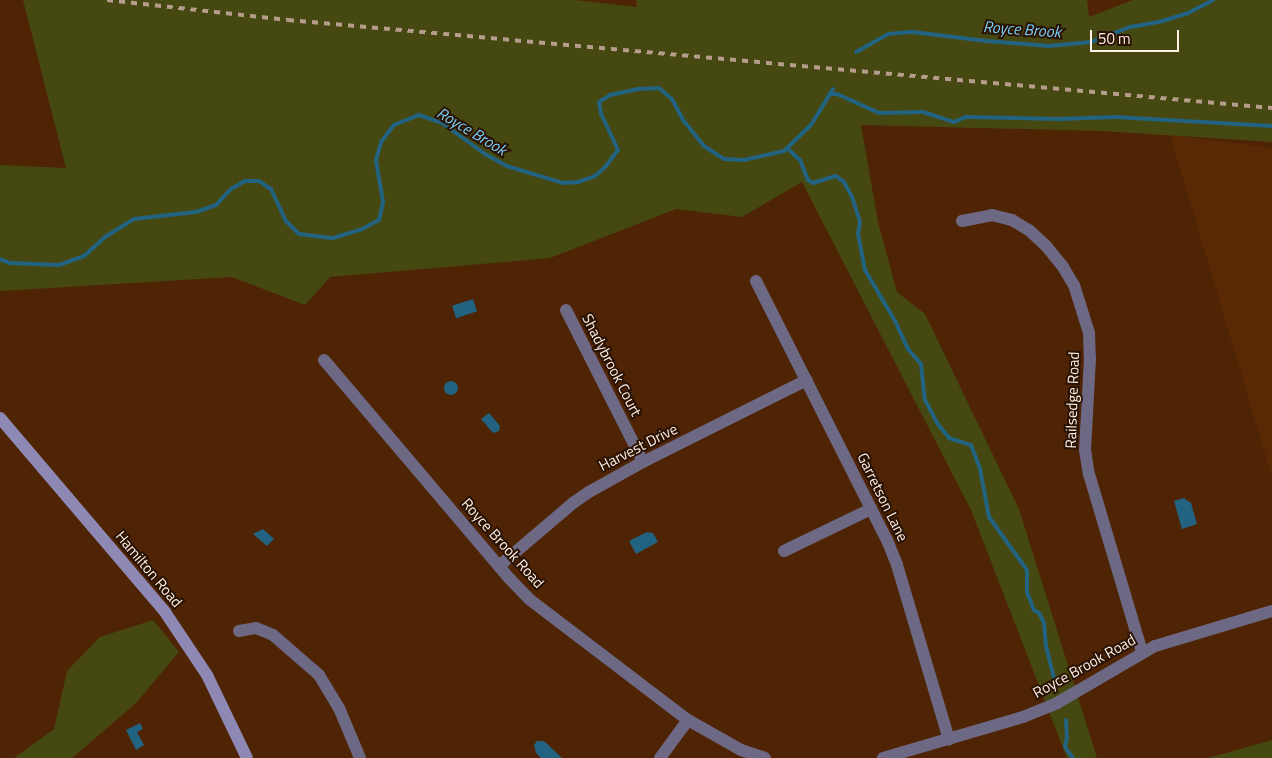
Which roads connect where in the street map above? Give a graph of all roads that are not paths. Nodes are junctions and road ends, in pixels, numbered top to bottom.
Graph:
1 (962, 221) dead end
2 (756, 281) dead end
3 (566, 310) dead end
4 (324, 360) dead end
5 (806, 380) junction
6 (0, 418) edge
7 (643, 462) junction
8 (871, 509) junction
9 (784, 551) dead end
10 (499, 566) junction
11 (1272, 611) edge
12 (239, 631) dead end
13 (1142, 652) junction
14 (688, 720) junction
15 (949, 739) junction
16 (247, 758) edge
17 (360, 758) edge
18 (660, 758) edge
19 (765, 758) edge
20 (883, 758) edge

1 - 13 street, Railsedge Road
2 - 5 street, Garretson Lane
3 - 7 street, Shadybrook Court
4 - 10 street, Royce Brook Road
5 - 7 street, Harvest Drive
5 - 8 street, Garretson Lane
6 - 16 street, Hamilton Road
7 - 10 street, Harvest Drive
8 - 9 street
8 - 15 street, Garretson Lane
10 - 14 street, Royce Brook Road
11 - 13 street, Royce Brook Road
12 - 17 street
13 - 15 street, Royce Brook Road
14 - 18 street
14 - 19 street, Royce Brook Road
15 - 20 street, Royce Brook Road

